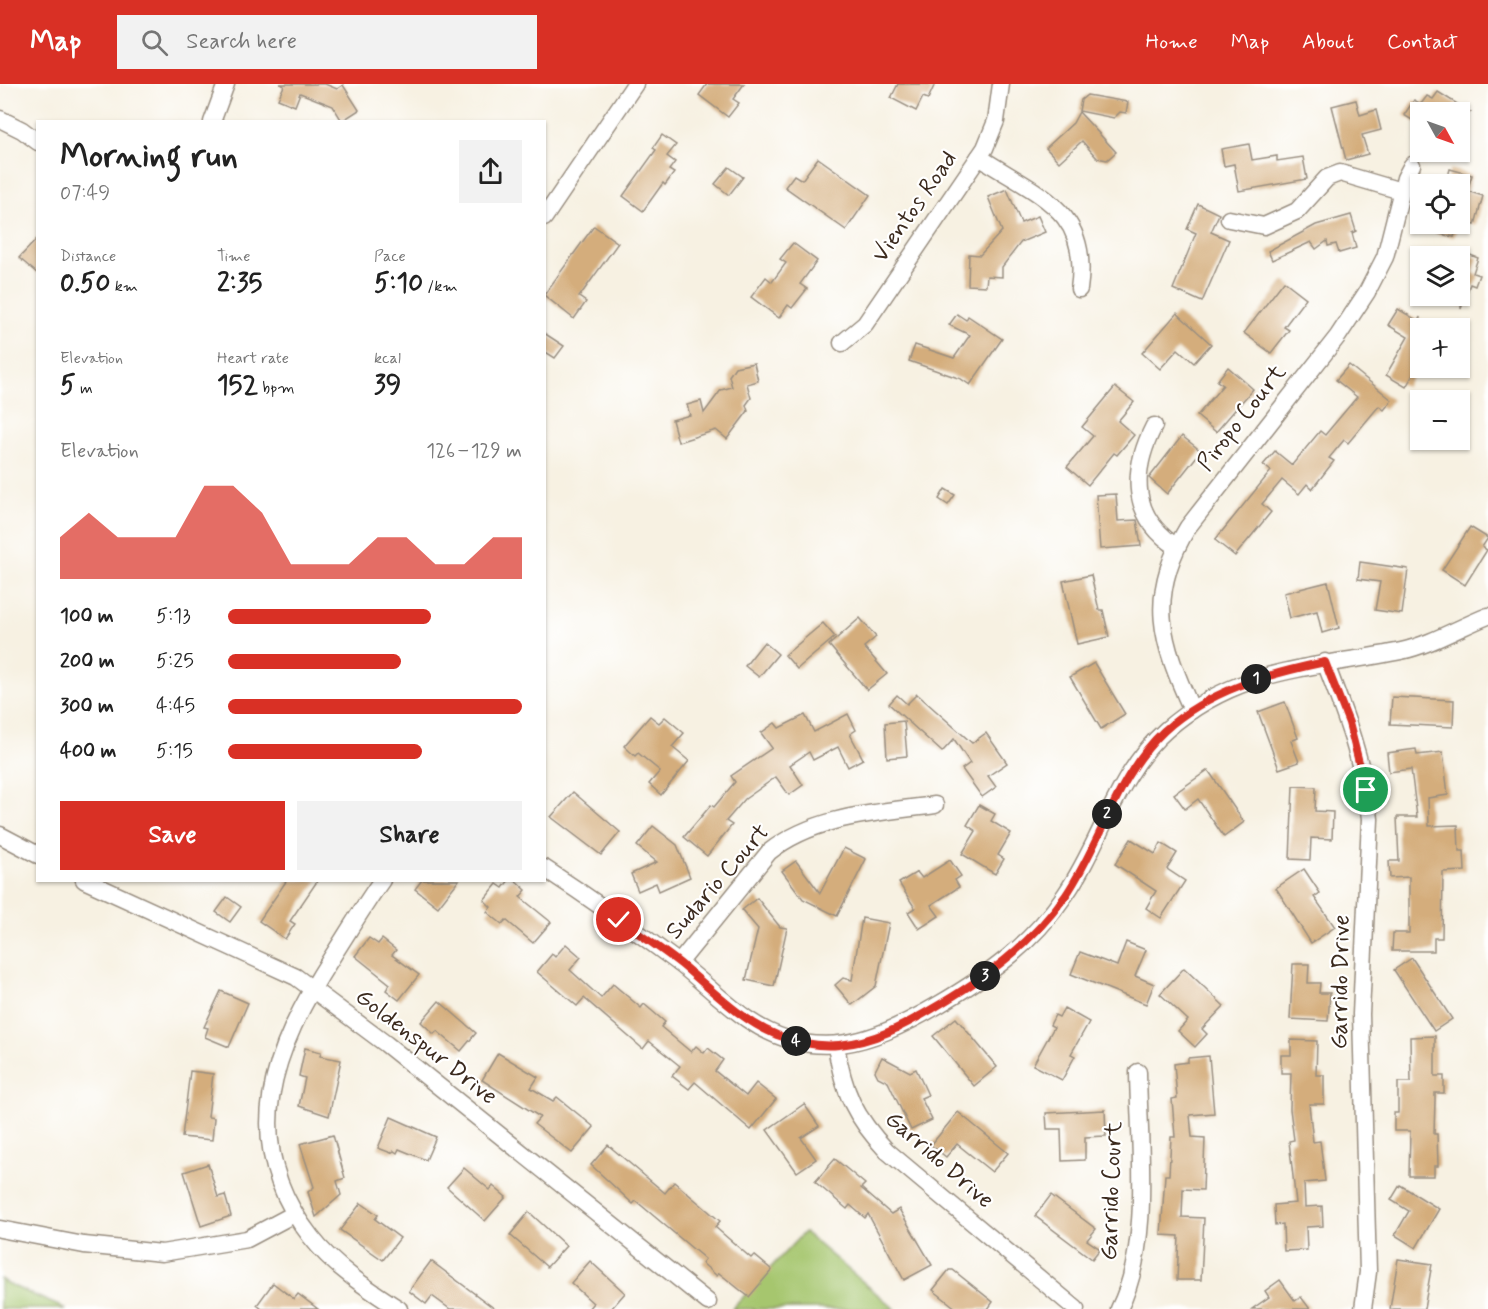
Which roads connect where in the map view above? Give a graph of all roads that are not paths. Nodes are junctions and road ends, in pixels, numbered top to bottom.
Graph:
1 (226, 84) edge
2 (635, 84) edge
3 (1000, 84) edge
4 (0, 119) edge
5 (213, 120) edge
6 (36, 140) edge
7 (979, 157) junction
8 (1412, 165) dead end
9 (1401, 191) junction
10 (546, 215) edge
11 (1229, 219) dead end
12 (1079, 289) dead end
13 (842, 344) dead end
14 (1154, 426) dead end
15 (1177, 547) junction
16 (1488, 616) edge
17 (1325, 662) junction
18 (1192, 710) junction
19 (934, 805) dead end
20 (0, 835) edge
21 (35, 854) edge
22 (546, 869) edge
23 (88, 882) edge
24 (381, 882) edge
25 (679, 963) junction
26 (312, 989) junction
27 (836, 1046) junction
28 (1138, 1072) dead end
29 (294, 1214) junction
30 (0, 1229) edge
31 (708, 1302) dead end
32 (399, 1309) edge
33 (1076, 1309) edge
34 (1119, 1309) edge
35 (1364, 1309) edge

1 - 5 street
2 - 10 street
3 - 7 street, Vientos Road
4 - 6 street
7 - 12 street
7 - 13 street, Vientos Road
8 - 9 street, Piropo Court
9 - 11 street
9 - 15 street, Piropo Court
14 - 15 street
15 - 18 street, Piropo Court
16 - 17 street
17 - 18 street
17 - 35 street, Garrido Drive
18 - 27 street
19 - 25 street, Sudario Court
20 - 21 street
22 - 25 street
23 - 26 street, Goldenspur Drive
24 - 26 street
25 - 27 street
26 - 29 street
26 - 31 street, Goldenspur Drive
27 - 33 street, Garrido Drive
28 - 34 street, Garrido Court
29 - 30 street
29 - 32 street

